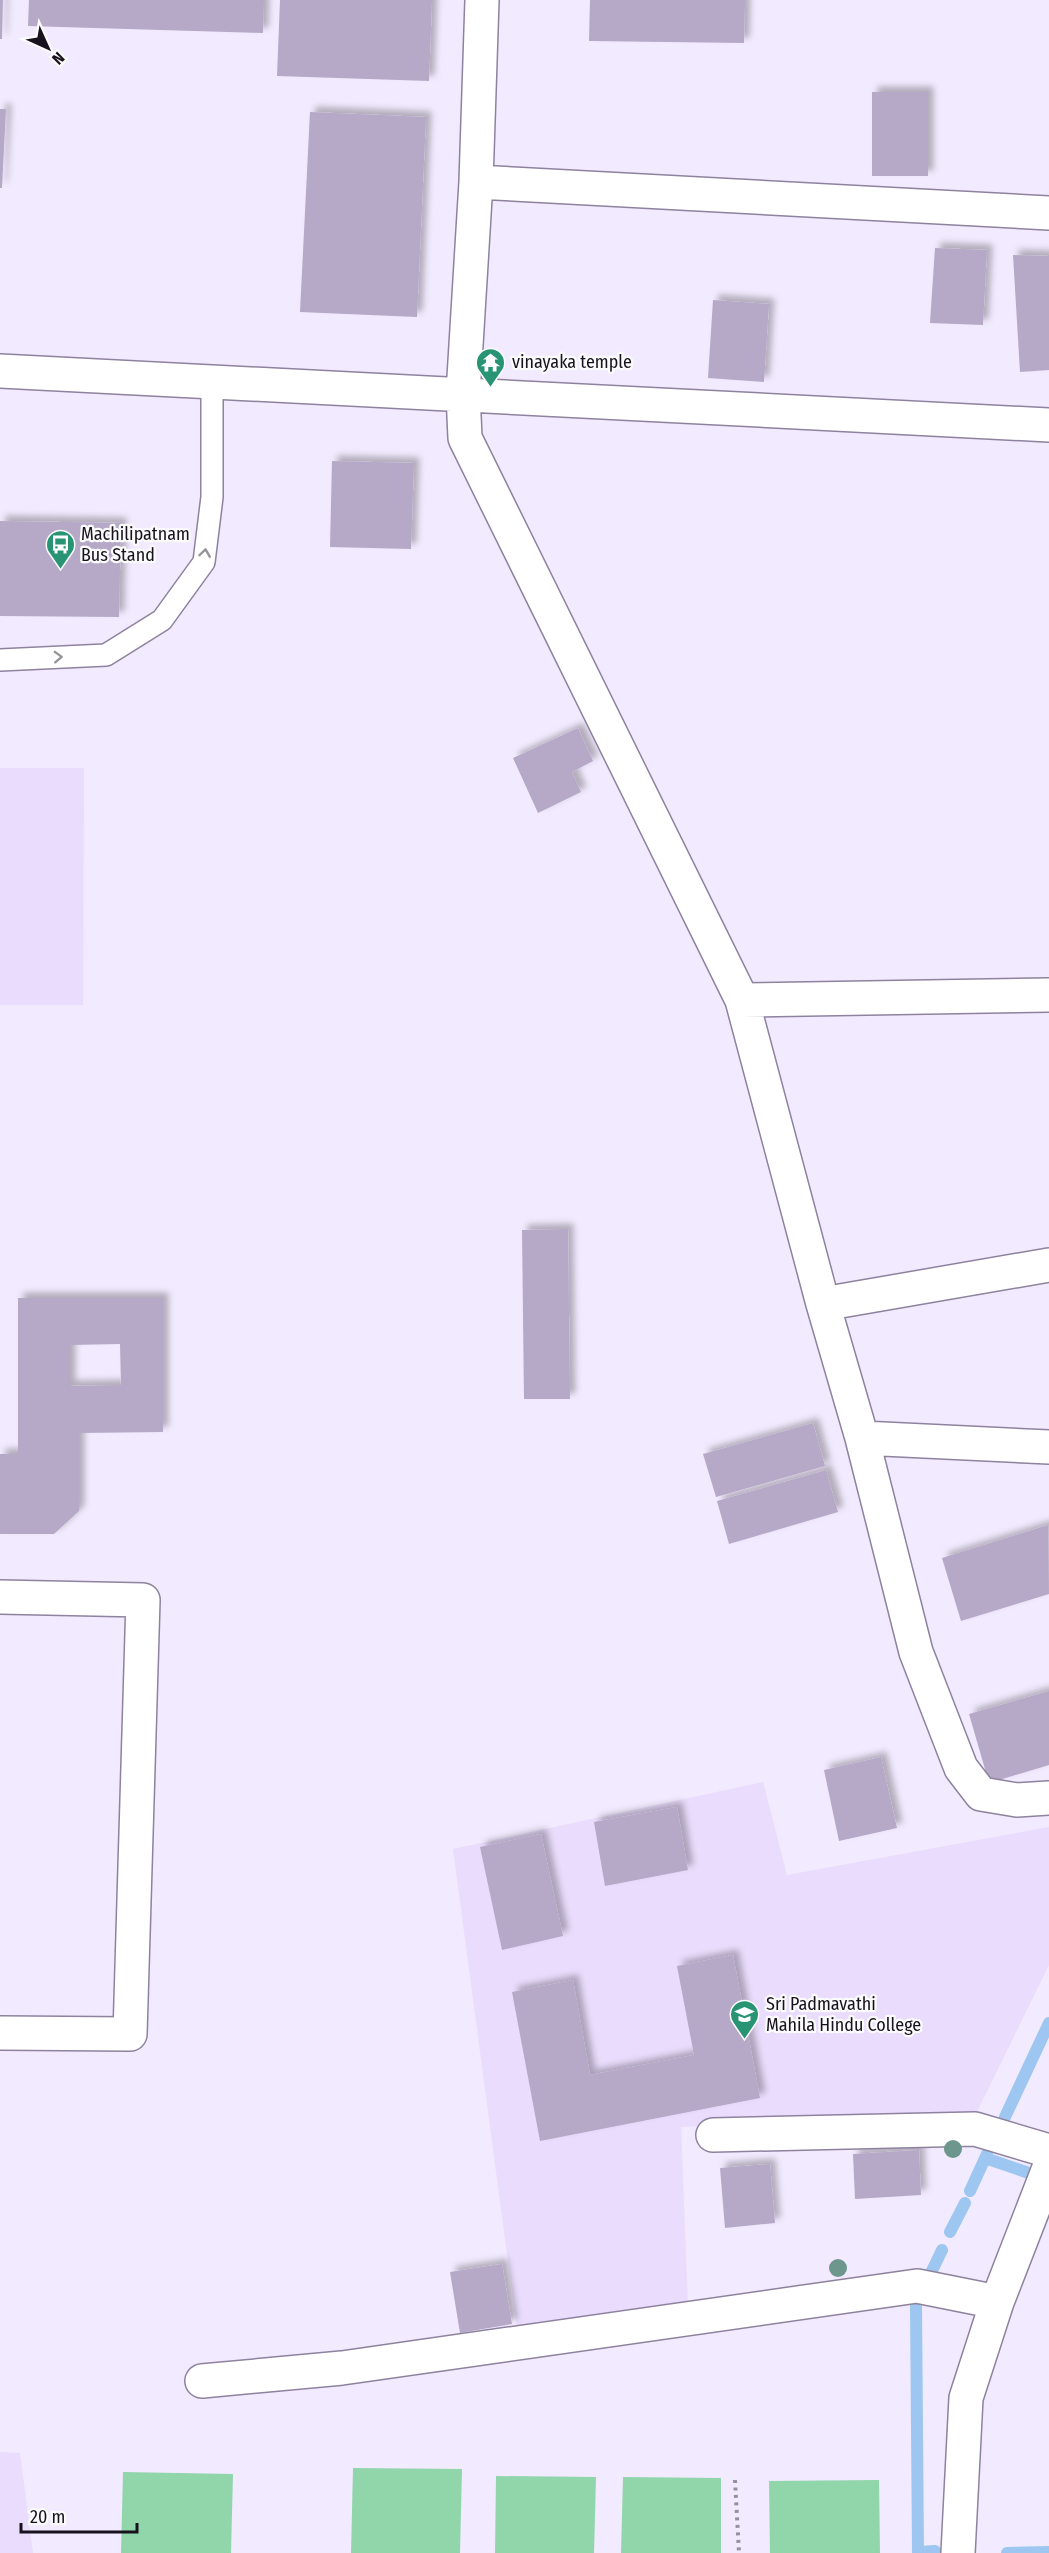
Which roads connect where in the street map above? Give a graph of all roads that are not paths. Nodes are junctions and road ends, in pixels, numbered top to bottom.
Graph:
1 (482, 0) edge
2 (476, 182) junction
3 (1049, 213) edge
4 (0, 371) edge
5 (212, 381) junction
6 (463, 394) junction
7 (1049, 425) edge
8 (0, 660) edge
9 (1049, 995) edge
10 (742, 1000) junction
11 (1049, 1265) edge
12 (823, 1304) junction
13 (862, 1438) junction
14 (1049, 1447) edge
15 (0, 1597) edge
16 (1049, 1798) edge
17 (0, 2033) edge
18 (713, 2134) dead end
19 (1049, 2151) edge
20 (1049, 2168) edge
21 (1041, 2208) edge
22 (997, 2302) junction
23 (202, 2382) dead end
24 (958, 2553) edge

1 - 2 street
2 - 3 street
2 - 6 street
4 - 5 street
5 - 6 street
8 -> 5 lane
6 - 7 street
6 - 10 street
9 - 10 street
10 - 12 street
11 - 12 street
12 - 13 street
13 - 14 street
13 - 16 street
15 - 17 street
18 - 19 street
20 - 21 street
21 - 22 street
22 - 23 street
22 - 24 street

